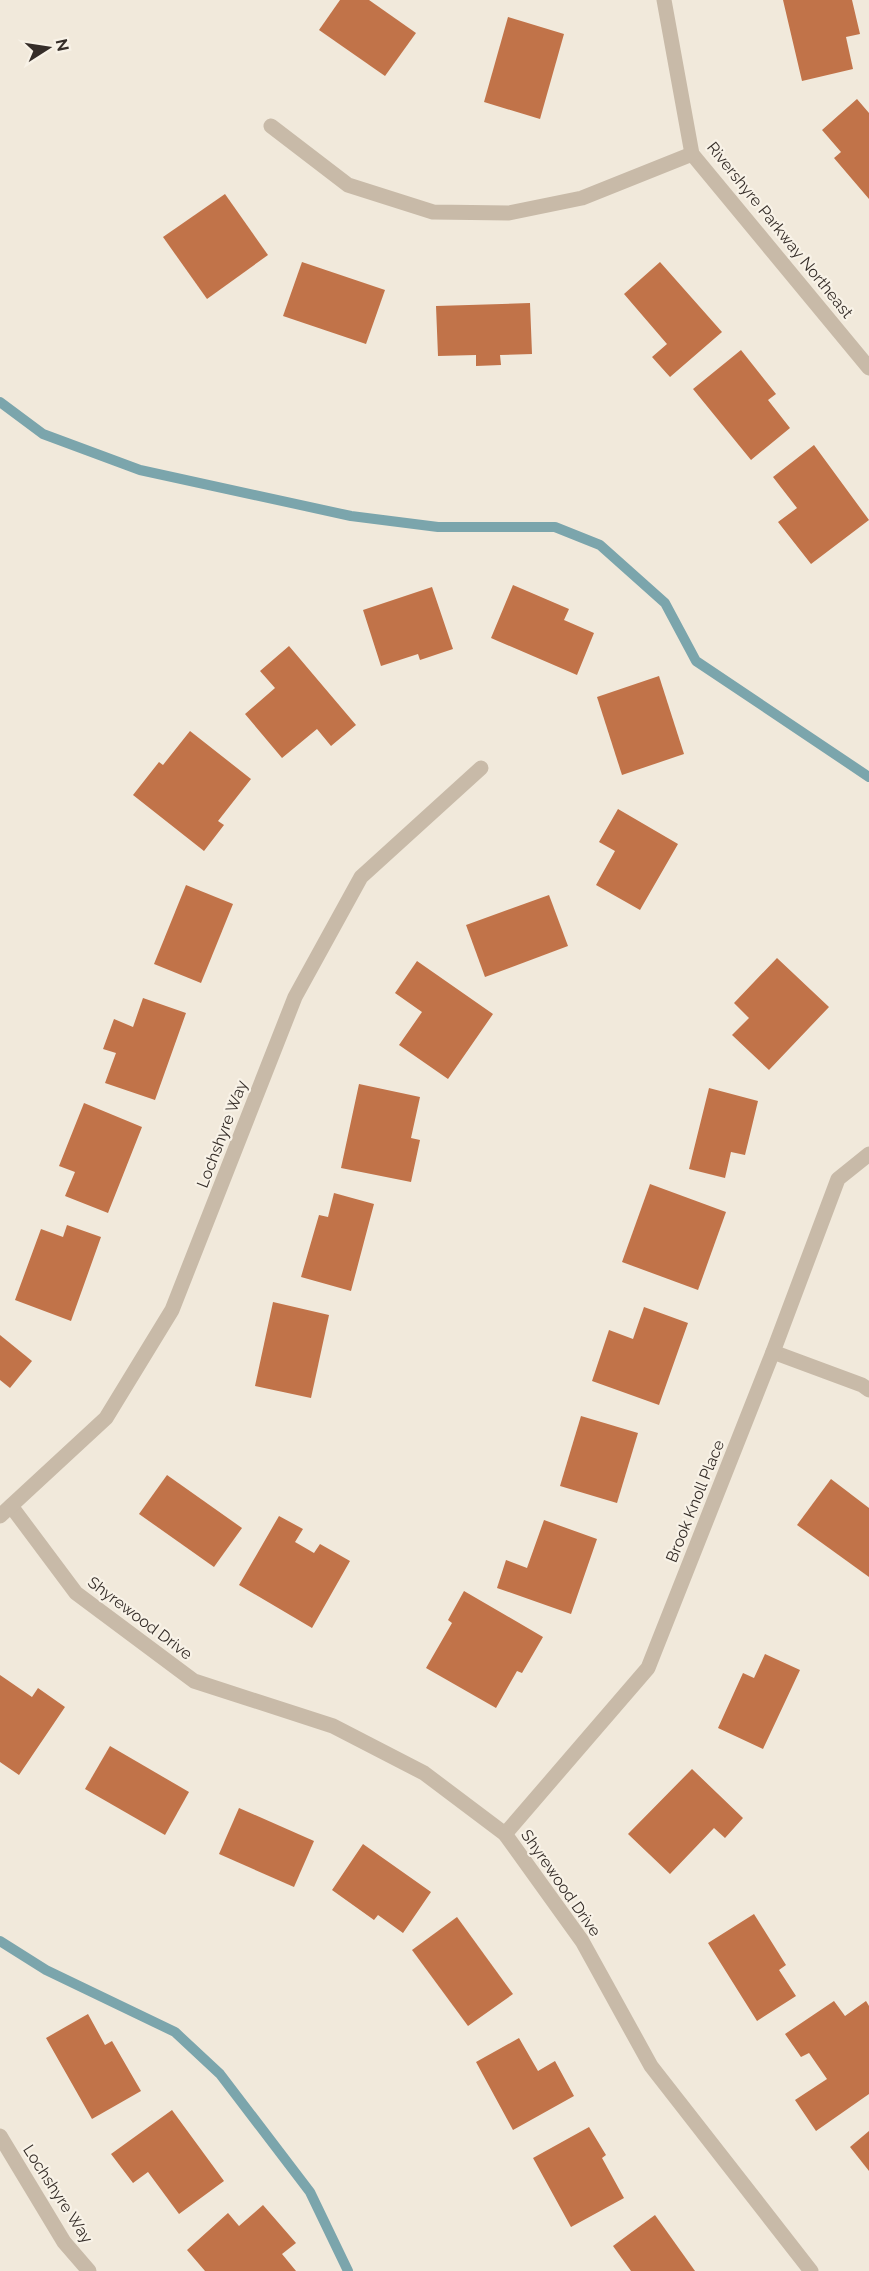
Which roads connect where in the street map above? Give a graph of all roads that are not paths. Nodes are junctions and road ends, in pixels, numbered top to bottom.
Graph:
1 (664, 0) edge
2 (271, 126) dead end
3 (692, 154) junction
4 (869, 368) edge
5 (481, 768) dead end
6 (869, 1154) edge
7 (773, 1352) junction
8 (869, 1390) edge
9 (5, 1511) edge
10 (505, 1834) junction
11 (0, 2136) edge
12 (89, 2271) edge
13 (811, 2271) edge

1 - 3 street, Rivershyre Parkway Northeast
2 - 3 street
3 - 4 street, Rivershyre Parkway Northeast
5 - 9 street, Lochshyre Way
6 - 7 street, Brook Knoll Place
7 - 8 street
7 - 10 street, Brook Knoll Place
9 - 10 street, Shyrewood Drive
10 - 13 street, Shyrewood Drive
11 - 12 street, Lochshyre Way

